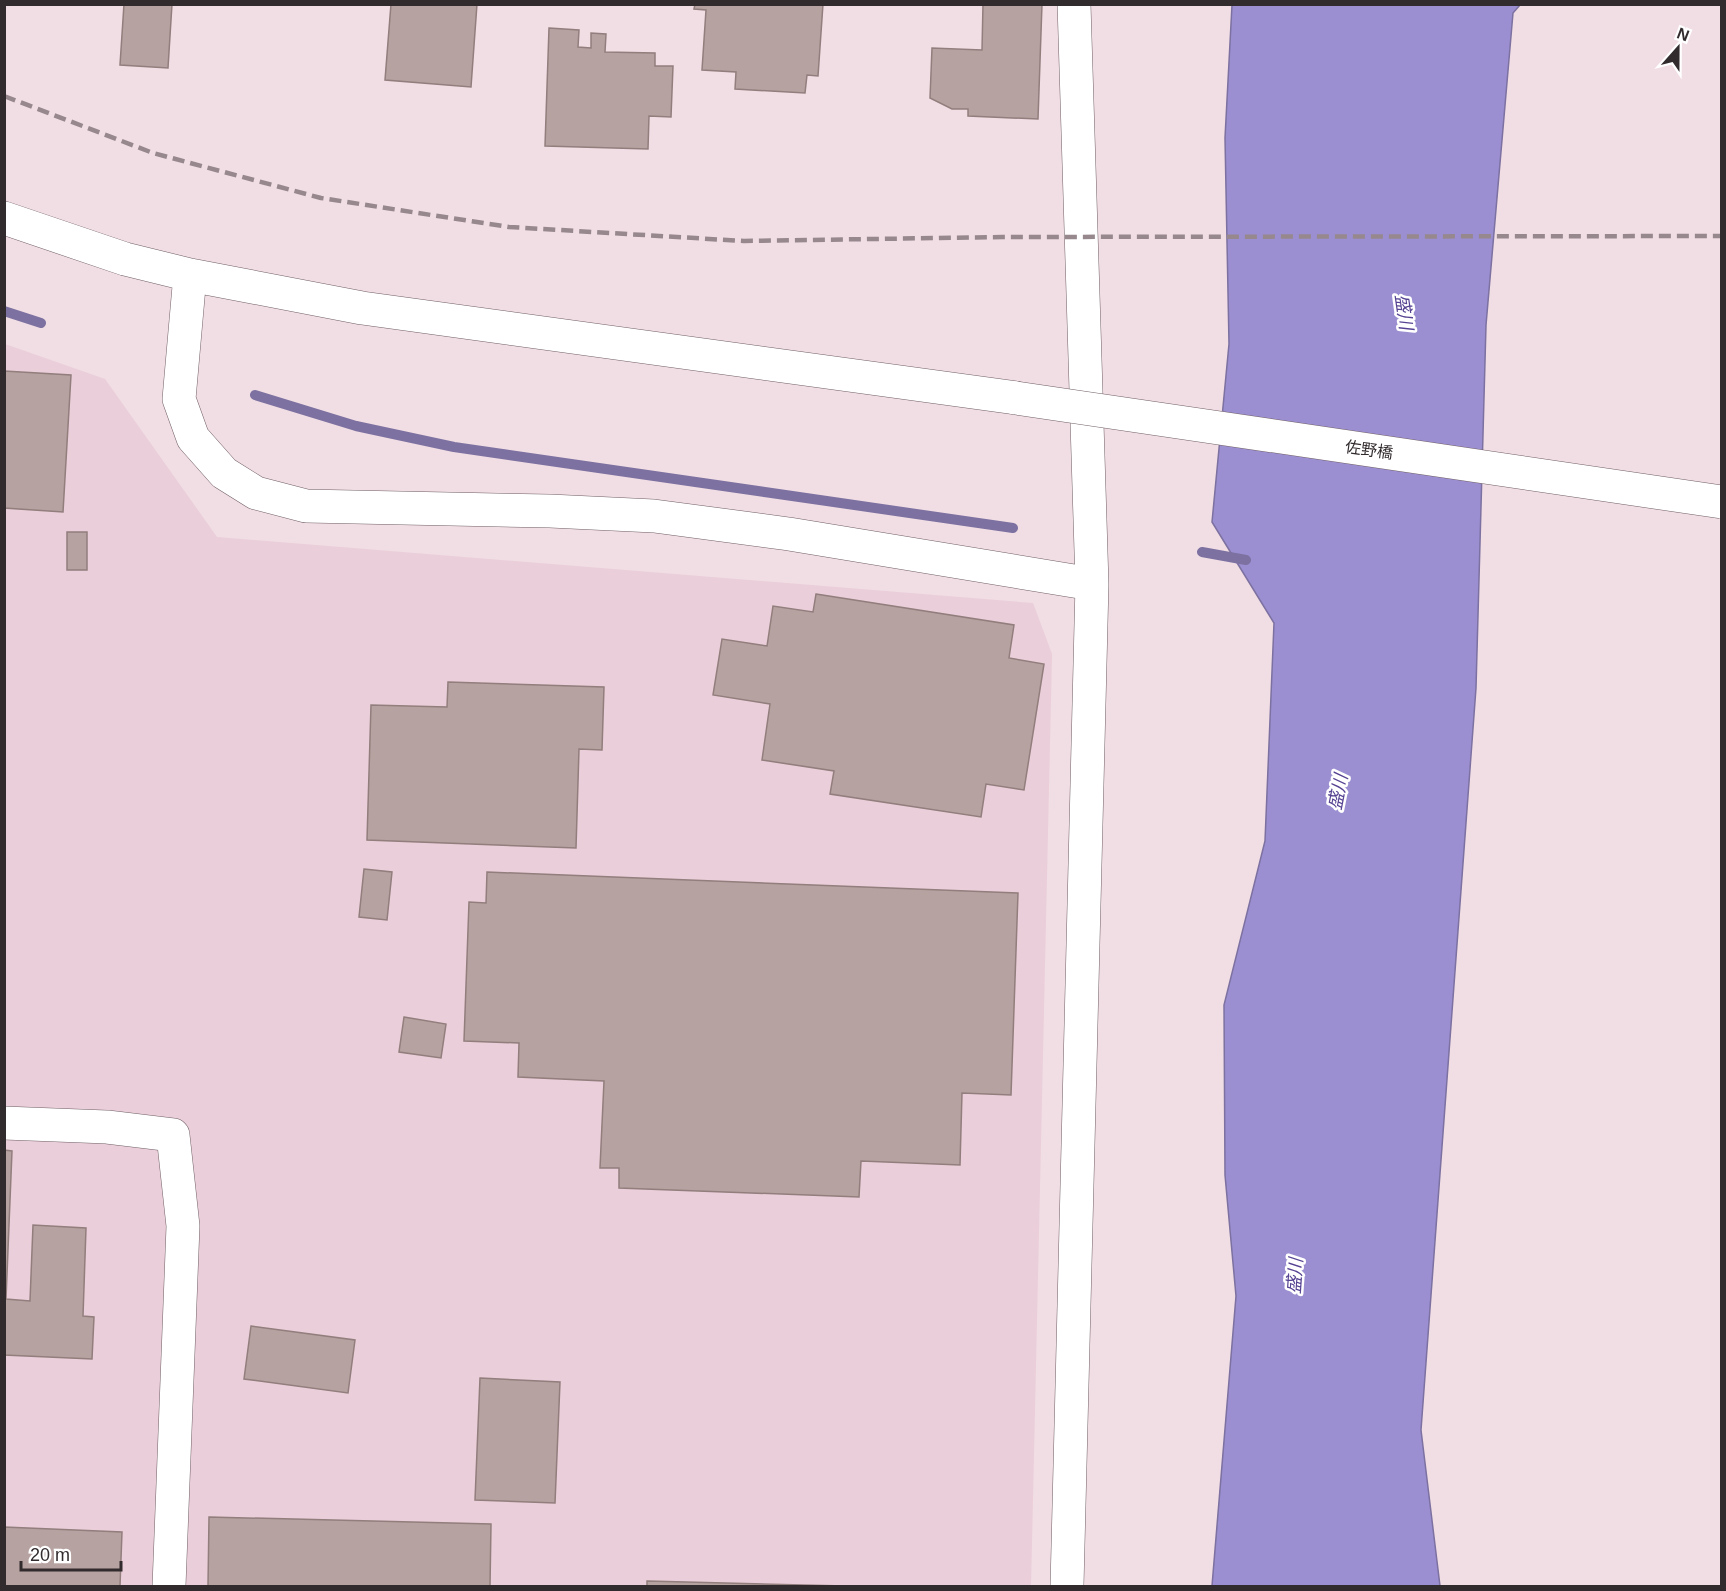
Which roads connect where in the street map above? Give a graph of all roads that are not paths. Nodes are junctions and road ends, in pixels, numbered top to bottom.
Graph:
1 (1074, 4) edge
2 (4, 218) edge
3 (190, 275) junction
4 (1722, 502) edge
5 (1092, 584) junction
6 (4, 1123) edge
7 (169, 1587) edge
8 (1067, 1587) edge

1 - 5 street
2 - 3 street, 佐野橋
3 - 4 street, 佐野橋, bridge
3 - 5 street
5 - 8 street
6 - 7 street

